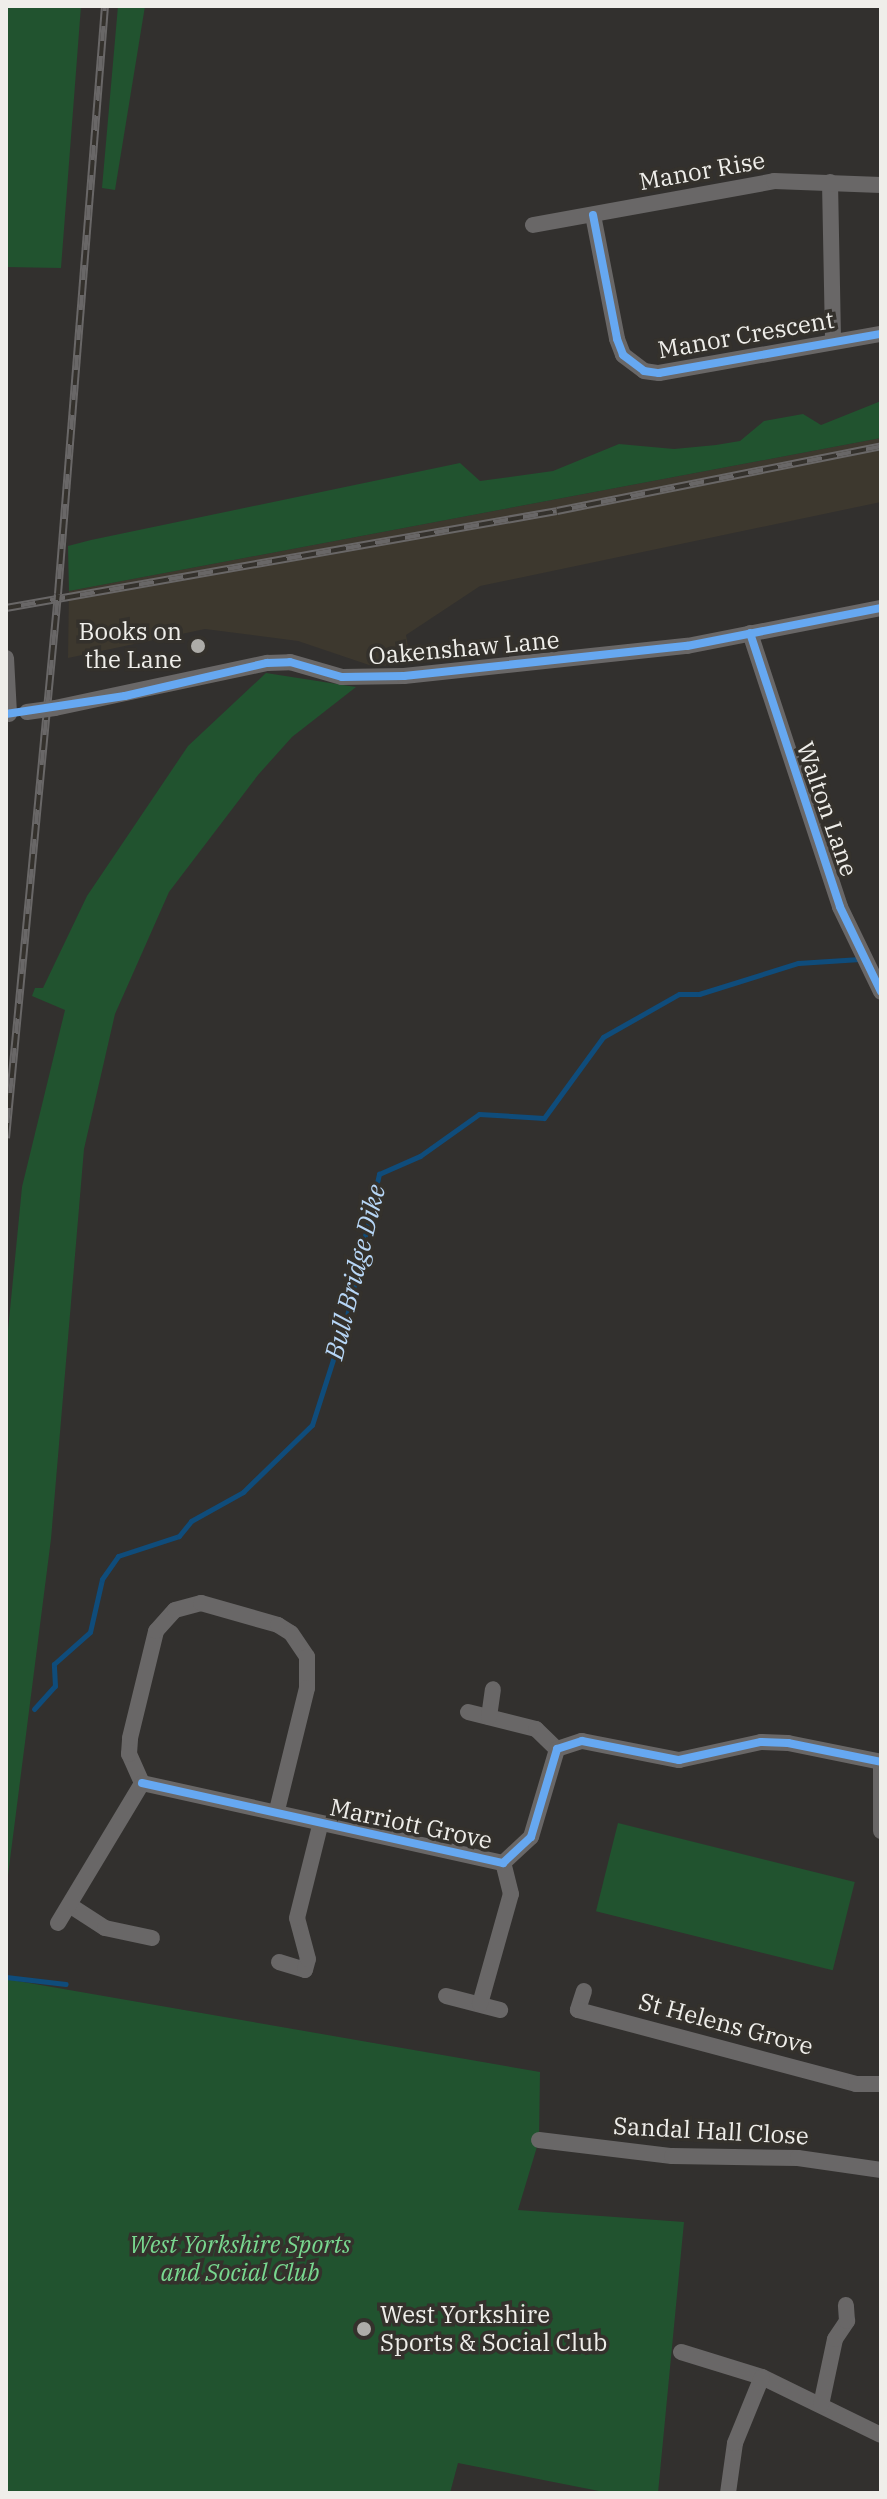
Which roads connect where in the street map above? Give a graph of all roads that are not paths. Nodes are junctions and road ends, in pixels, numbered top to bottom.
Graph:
1 (830, 182) junction
2 (881, 185) edge
3 (593, 215) junction
4 (533, 225) dead end
5 (881, 334) edge
6 (833, 340) junction
7 (881, 608) edge
8 (750, 633) junction
9 (6, 658) edge
10 (8, 714) edge
11 (881, 992) edge
12 (493, 1689) dead end
13 (468, 1712) dead end
14 (489, 1717) junction
15 (557, 1749) junction
16 (881, 1762) edge
17 (881, 1768) edge
18 (142, 1783) junction
19 (277, 1810) junction
20 (320, 1826) junction
21 (881, 1831) edge
22 (503, 1863) junction
23 (71, 1906) junction
24 (58, 1923) dead end
25 (152, 1938) dead end
26 (279, 1962) dead end
27 (584, 1991) dead end
28 (446, 1996) dead end
29 (480, 2004) junction
30 (500, 2010) dead end
31 (881, 2084) edge
32 (539, 2140) dead end
33 (881, 2170) edge
34 (846, 2305) dead end
35 (681, 2352) dead end
36 (762, 2377) junction
37 (821, 2405) junction
38 (881, 2435) edge
39 (728, 2493) edge

1 - 2 street, Manor Rise
1 - 3 street, Manor Rise
1 - 6 street
3 - 4 street, Manor Rise
3 - 6 street, Manor Crescent
5 - 6 street, Manor Crescent
7 - 8 street, Oakenshaw Lane
8 - 10 street, Oakenshaw Lane, bridge
8 - 11 street, Walton Lane
9 - 10 street
12 - 14 street
13 - 14 street
14 - 15 street
15 - 16 street
15 - 22 street, Marriott Grove
17 - 21 street
18 - 19 street, Marriott Grove
18 - 19 street
18 - 23 street
19 - 20 street, Marriott Grove
20 - 22 street, Marriott Grove
20 - 26 street
22 - 29 street, Marriott Grove
23 - 24 street
23 - 25 street
27 - 31 street, St Helens Grove
28 - 29 street
29 - 30 street
32 - 33 street, Sandal Hall Close
34 - 37 street
35 - 36 street
36 - 37 street
36 - 39 street
37 - 38 street

